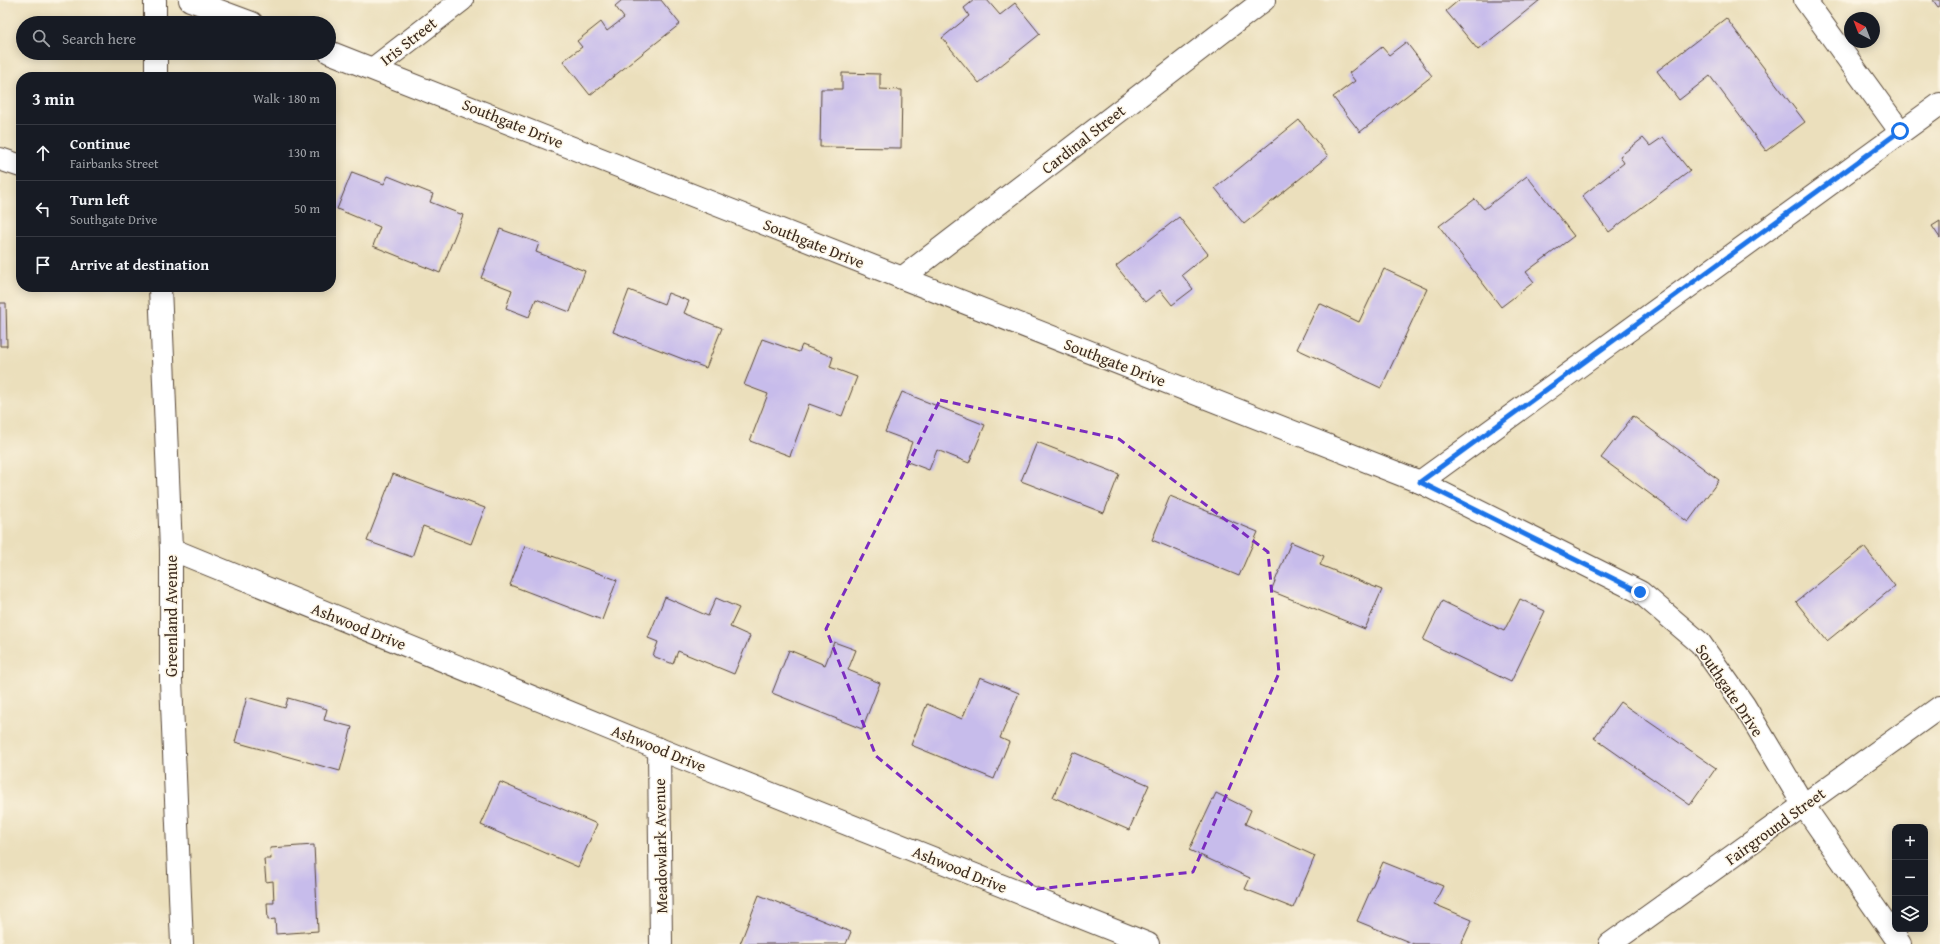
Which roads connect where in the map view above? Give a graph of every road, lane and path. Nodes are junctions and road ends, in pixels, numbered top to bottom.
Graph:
1 (155, 0) edge
2 (190, 0) edge
3 (462, 0) edge
4 (1264, 0) edge
5 (1805, 0) edge
6 (155, 16) edge
7 (233, 16) edge
8 (336, 54) edge
9 (156, 60) edge
10 (374, 68) junction
11 (156, 72) edge
12 (1940, 104) edge
13 (1900, 131) junction
14 (0, 158) edge
15 (16, 164) edge
16 (902, 278) junction
17 (160, 292) edge
18 (1420, 482) junction
19 (171, 549) junction
20 (1940, 707) edge
21 (659, 749) junction
22 (1804, 806) junction
23 (182, 944) edge
24 (661, 944) edge
25 (1148, 944) edge
26 (1610, 944) edge
27 (1900, 944) edge

1 - 6 street
2 - 7 street
3 - 10 street, Iris Street
4 - 16 street, Cardinal Street
5 - 13 street
8 - 10 street, Southgate Drive
9 - 11 street
10 - 16 street, Southgate Drive
12 - 13 street
13 - 18 street
14 - 15 street
16 - 18 street, Southgate Drive
17 - 19 street, Greenland Avenue
18 - 22 street, Southgate Drive
19 - 21 street, Ashwood Drive
19 - 23 street, Greenland Avenue
20 - 22 street, Fairground Street
21 - 24 street, Meadowlark Avenue
21 - 25 street, Ashwood Drive
22 - 26 street, Fairground Street
22 - 27 street, Southgate Drive

